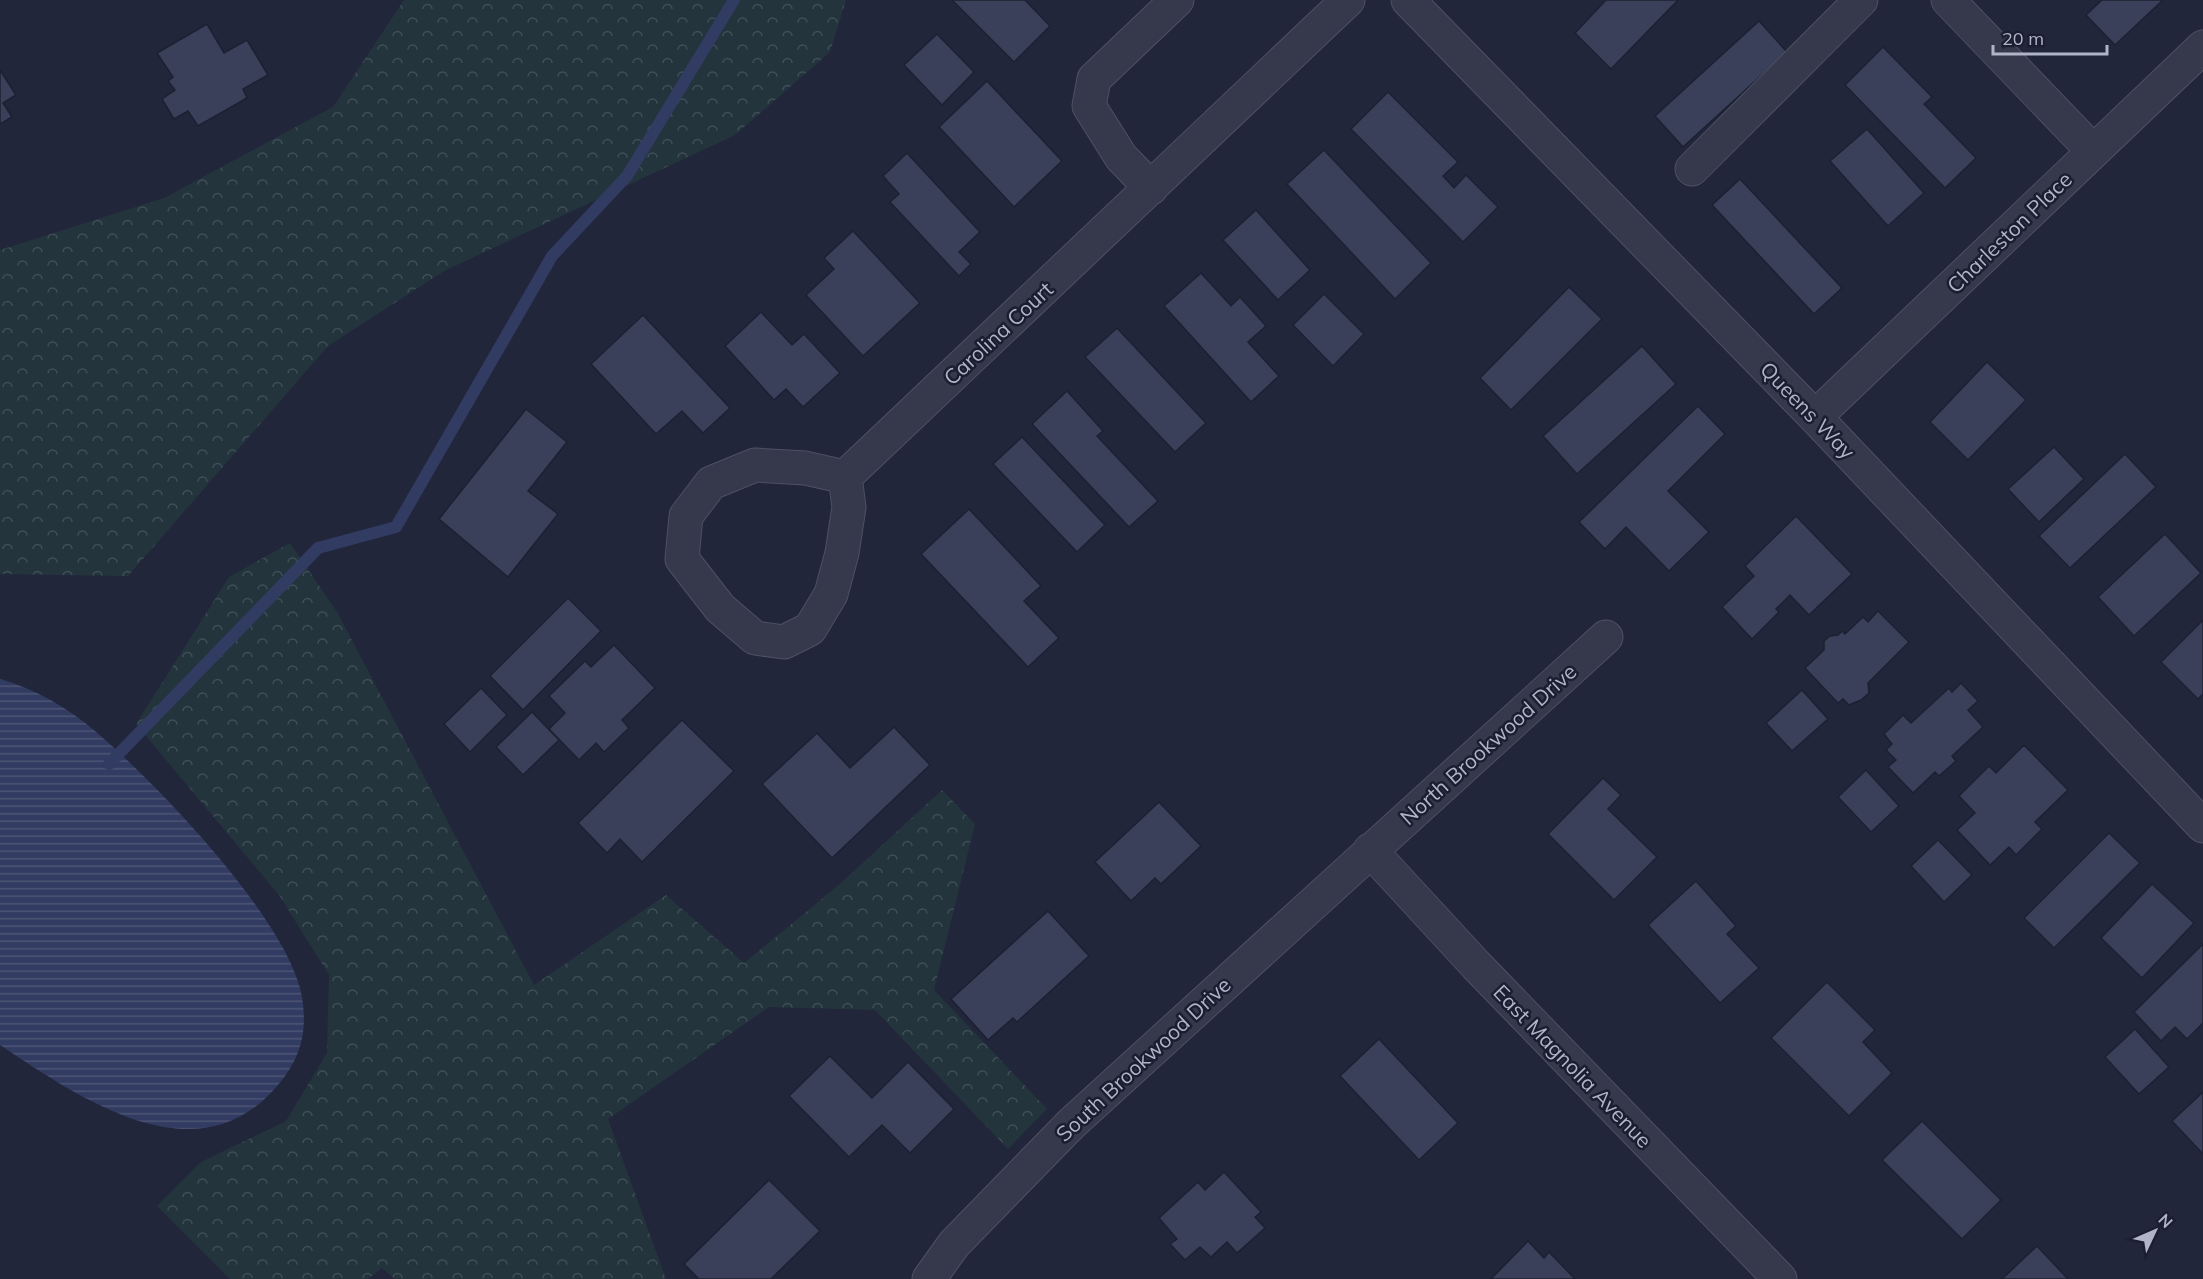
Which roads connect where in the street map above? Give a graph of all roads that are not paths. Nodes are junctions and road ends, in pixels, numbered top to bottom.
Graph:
1 (1177, 0) edge
2 (1348, 0) edge
3 (1408, 0) edge
4 (1861, 0) edge
5 (1948, 0) edge
6 (2203, 47) edge
7 (2093, 151) junction
8 (1692, 169) dead end
9 (1150, 188) junction
10 (1815, 417) junction
11 (845, 477) junction
12 (1606, 637) dead end
13 (2203, 826) edge
14 (1370, 850) junction
15 (929, 1279) edge
16 (1780, 1279) edge

1 - 9 street
2 - 9 street, Carolina Court
3 - 10 street, Queens Way
4 - 8 street
5 - 7 street
6 - 7 street, Charleston Place
7 - 10 street, Charleston Place
9 - 11 street, Carolina Court
10 - 13 street, Queens Way
11 - 11 street
12 - 14 street, North Brookwood Drive
14 - 15 street, South Brookwood Drive
14 - 16 street, East Magnolia Avenue

